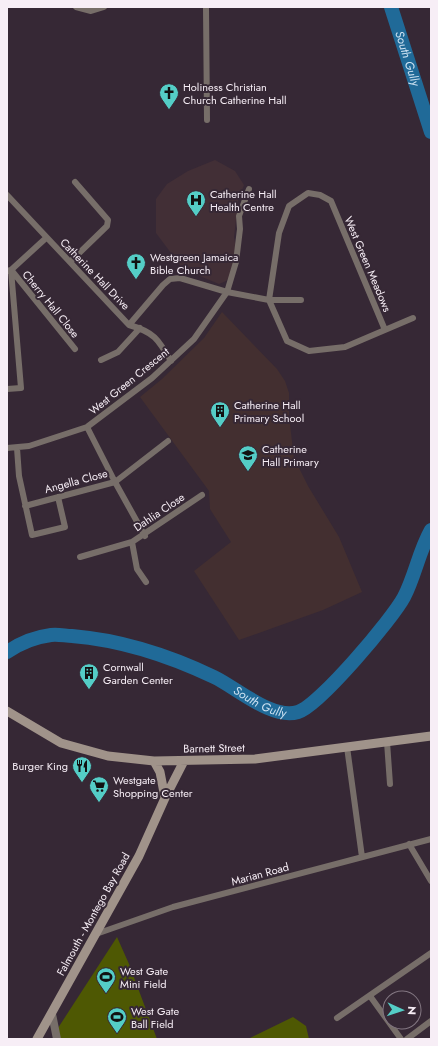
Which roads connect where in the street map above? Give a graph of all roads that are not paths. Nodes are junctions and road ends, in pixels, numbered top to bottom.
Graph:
1 (76, 7) edge
2 (104, 7) edge
3 (206, 7) edge
4 (207, 120) dead end
5 (75, 182) dead end
6 (249, 189) dead end
7 (7, 195) edge
8 (46, 238) junction
9 (70, 262) junction
10 (9, 270) edge
11 (227, 292) junction
12 (269, 300) junction
13 (301, 300) dead end
14 (413, 318) dead end
15 (129, 325) junction
16 (140, 328) junction
17 (384, 330) junction
18 (75, 349) dead end
19 (101, 360) dead end
20 (171, 361) junction
21 (7, 389) edge
22 (87, 427) junction
23 (168, 441) dead end
24 (7, 448) edge
25 (17, 448) junction
26 (115, 482) junction
27 (202, 495) dead end
28 (58, 497) junction
29 (25, 506) junction
30 (144, 536) junction
31 (132, 542) junction
32 (80, 557) dead end
33 (146, 582) dead end
34 (7, 711) edge
35 (431, 736) edge
36 (387, 742) junction
37 (347, 747) junction
38 (154, 761) junction
39 (184, 761) junction
40 (390, 784) dead end
41 (165, 798) junction
42 (431, 839) edge
43 (409, 844) junction
44 (362, 857) junction
45 (431, 881) edge
46 (96, 934) junction
47 (431, 953) edge
48 (370, 996) junction
49 (52, 1014) junction
50 (337, 1018) dead end
51 (431, 1020) edge
52 (37, 1039) edge
53 (57, 1039) edge
54 (401, 1039) edge
55 (407, 1039) edge

1 - 2 street
3 - 4 street
5 - 9 street
6 - 11 street, West Green Crescent
7 - 8 street, Catherine Hall Drive
8 - 9 street, Catherine Hall Drive
8 - 10 street
9 - 15 street, Catherine Hall Drive
10 - 18 street, Cherry Hall Close
10 - 21 street
11 - 12 street
11 - 15 street
11 - 20 street, West Green Crescent
12 - 13 street
12 - 17 street
12 - 17 street, West Green Meadows
14 - 17 street
15 - 16 street, Catherine Hall Drive
16 - 19 street
16 - 20 street, Catherine Hall Drive
20 - 22 street, West Green Crescent
22 - 25 street, West Green Crescent
22 - 26 street
23 - 26 street, Angella Close
24 - 25 street, West Green Crescent
25 - 29 street
26 - 28 street, Angella Close
26 - 30 street
27 - 30 street, Dahlia Close
28 - 29 street, Angella Close
28 - 29 street
30 - 31 street, Dahlia Close
31 - 32 street, Dahlia Close
31 - 33 street
34 - 38 main road, Barnett Street
35 - 36 main road, Barnett Street
36 - 37 main road, Barnett Street
36 - 40 street
37 - 39 main road, Barnett Street
37 - 44 street
38 - 39 main road, Barnett Street
38 - 41 main road
39 - 41 main road, Falmouth - Montego Bay Road
41 - 46 main road, Falmouth - Montego Bay Road
42 - 43 street, Marian Road
43 - 44 street, Marian Road
43 - 45 street
44 - 46 street, Marian Road
46 - 49 main road, Falmouth - Montego Bay Road
47 - 48 street
48 - 50 street
48 - 54 street
49 - 52 main road, Falmouth - Montego Bay Road
49 - 53 street
51 - 55 street

